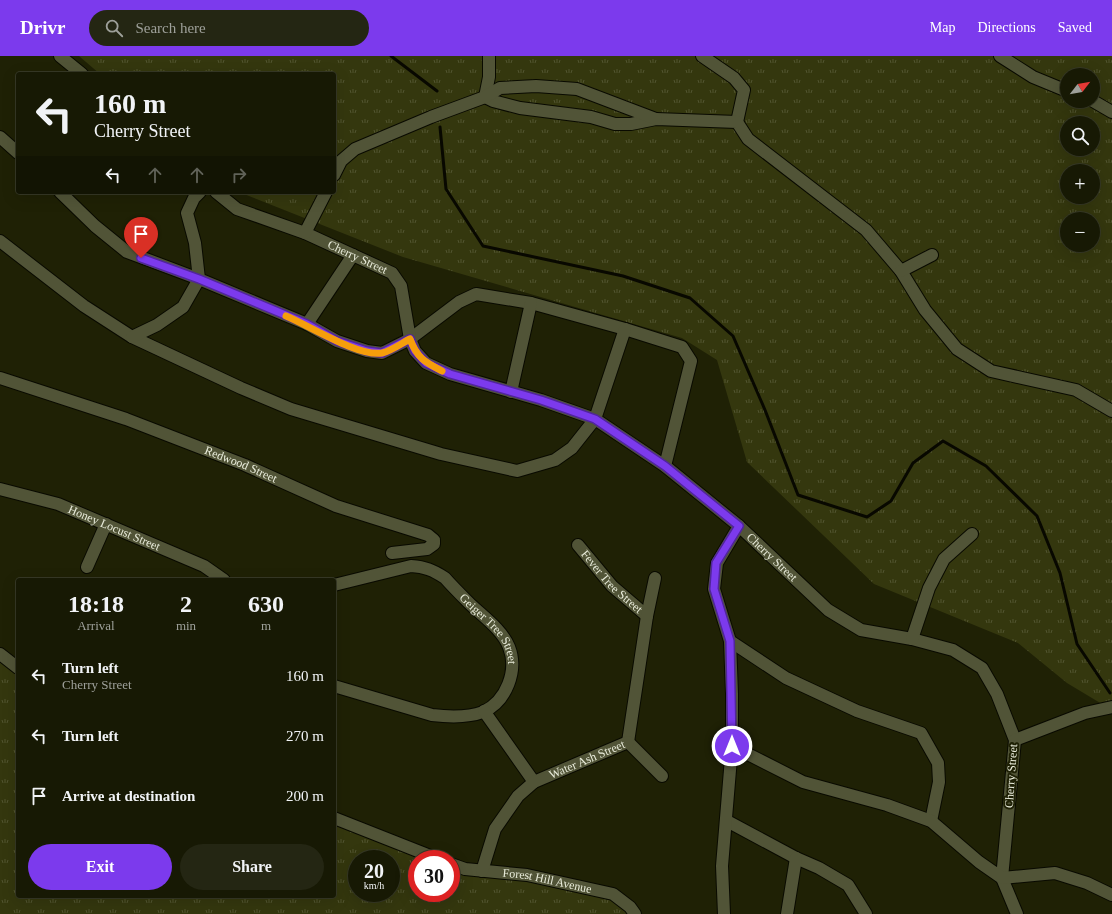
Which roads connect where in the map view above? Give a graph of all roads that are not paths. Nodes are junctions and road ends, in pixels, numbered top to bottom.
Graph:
1 (60, 56) edge
2 (489, 56) edge
3 (702, 56) edge
4 (1000, 56) edge
5 (80, 72) edge
6 (1060, 88) edge
7 (485, 97) junction
8 (1100, 103) edge
9 (1112, 112) edge
10 (656, 119) junction
11 (737, 122) junction
12 (0, 137) edge
13 (16, 151) edge
14 (336, 171) edge
15 (62, 194) edge
16 (198, 194) edge
17 (218, 194) edge
18 (325, 194) edge
19 (305, 233) junction
20 (0, 241) edge
21 (354, 255) junction
22 (932, 255) dead end
23 (901, 271) junction
24 (199, 279) junction
25 (531, 303) junction
26 (307, 324) junction
27 (625, 329) junction
28 (132, 337) junction
29 (410, 339) junction
30 (0, 378) edge
31 (510, 392) junction
32 (1112, 411) edge
33 (595, 419) junction
34 (665, 466) junction
35 (0, 489) edge
36 (106, 524) junction
37 (739, 526) junction
38 (972, 534) dead end
39 (578, 545) dead end
40 (392, 554) dead end
41 (87, 566) dead end
42 (221, 578) edge
43 (655, 578) dead end
44 (336, 585) edge
45 (647, 616) junction
46 (912, 639) junction
47 (730, 641) junction
48 (0, 654) edge
49 (16, 666) edge
50 (336, 687) edge
51 (1112, 707) edge
52 (484, 711) junction
53 (1015, 740) junction
54 (628, 742) junction
55 (732, 746) junction
56 (662, 776) dead end
57 (534, 782) junction
58 (336, 819) edge
59 (727, 821) junction
60 (931, 821) junction
61 (415, 850) edge
62 (796, 858) junction
63 (460, 867) edge
64 (482, 871) junction
65 (1002, 878) junction
66 (1112, 896) edge
67 (635, 914) edge
68 (724, 914) edge
69 (787, 914) edge
70 (866, 914) edge
71 (1017, 914) edge

1 - 5 street
2 - 7 street
3 - 11 street
4 - 6 street
7 - 10 street
7 - 10 street
7 - 14 street
8 - 9 street
10 - 11 street
11 - 23 street
12 - 13 street
15 - 24 street
16 - 24 street
17 - 19 street, Cherry Street
18 - 19 street
19 - 21 street, Cherry Street
20 - 28 street
21 - 26 street
21 - 29 street, Cherry Street
22 - 23 street
23 - 32 street
24 - 26 street
24 - 28 street
25 - 27 street
25 - 29 street
25 - 31 street
26 - 29 street
27 - 33 street
27 - 34 street
28 - 33 street
29 - 31 street, Cherry Street
30 - 40 street, Redwood Street
31 - 33 street, Cherry Street
33 - 34 street, Cherry Street
34 - 37 street, Cherry Street
35 - 36 street, Honey Locust Street
36 - 41 street
36 - 42 street, Honey Locust Street
37 - 46 street, Cherry Street
37 - 47 street
38 - 46 street
39 - 45 street, Fever Tree Street
43 - 45 street, Water Ash Street
44 - 52 street, Geiger Tree Street
45 - 54 street, Water Ash Street
46 - 53 street, Cherry Street
47 - 55 street
47 - 60 street
48 - 49 street
50 - 52 street, Geiger Tree Street
51 - 53 street
52 - 57 street
53 - 65 street, Cherry Street
54 - 56 street
54 - 57 street, Water Ash Street
55 - 59 street
55 - 60 street
57 - 64 street, Water Ash Street
58 - 61 street
59 - 62 street
59 - 68 street
60 - 65 street
62 - 69 street
62 - 70 street
63 - 64 street, Forest Hill Avenue
64 - 67 street, Forest Hill Avenue
65 - 66 street
65 - 71 street, Cherry Street

